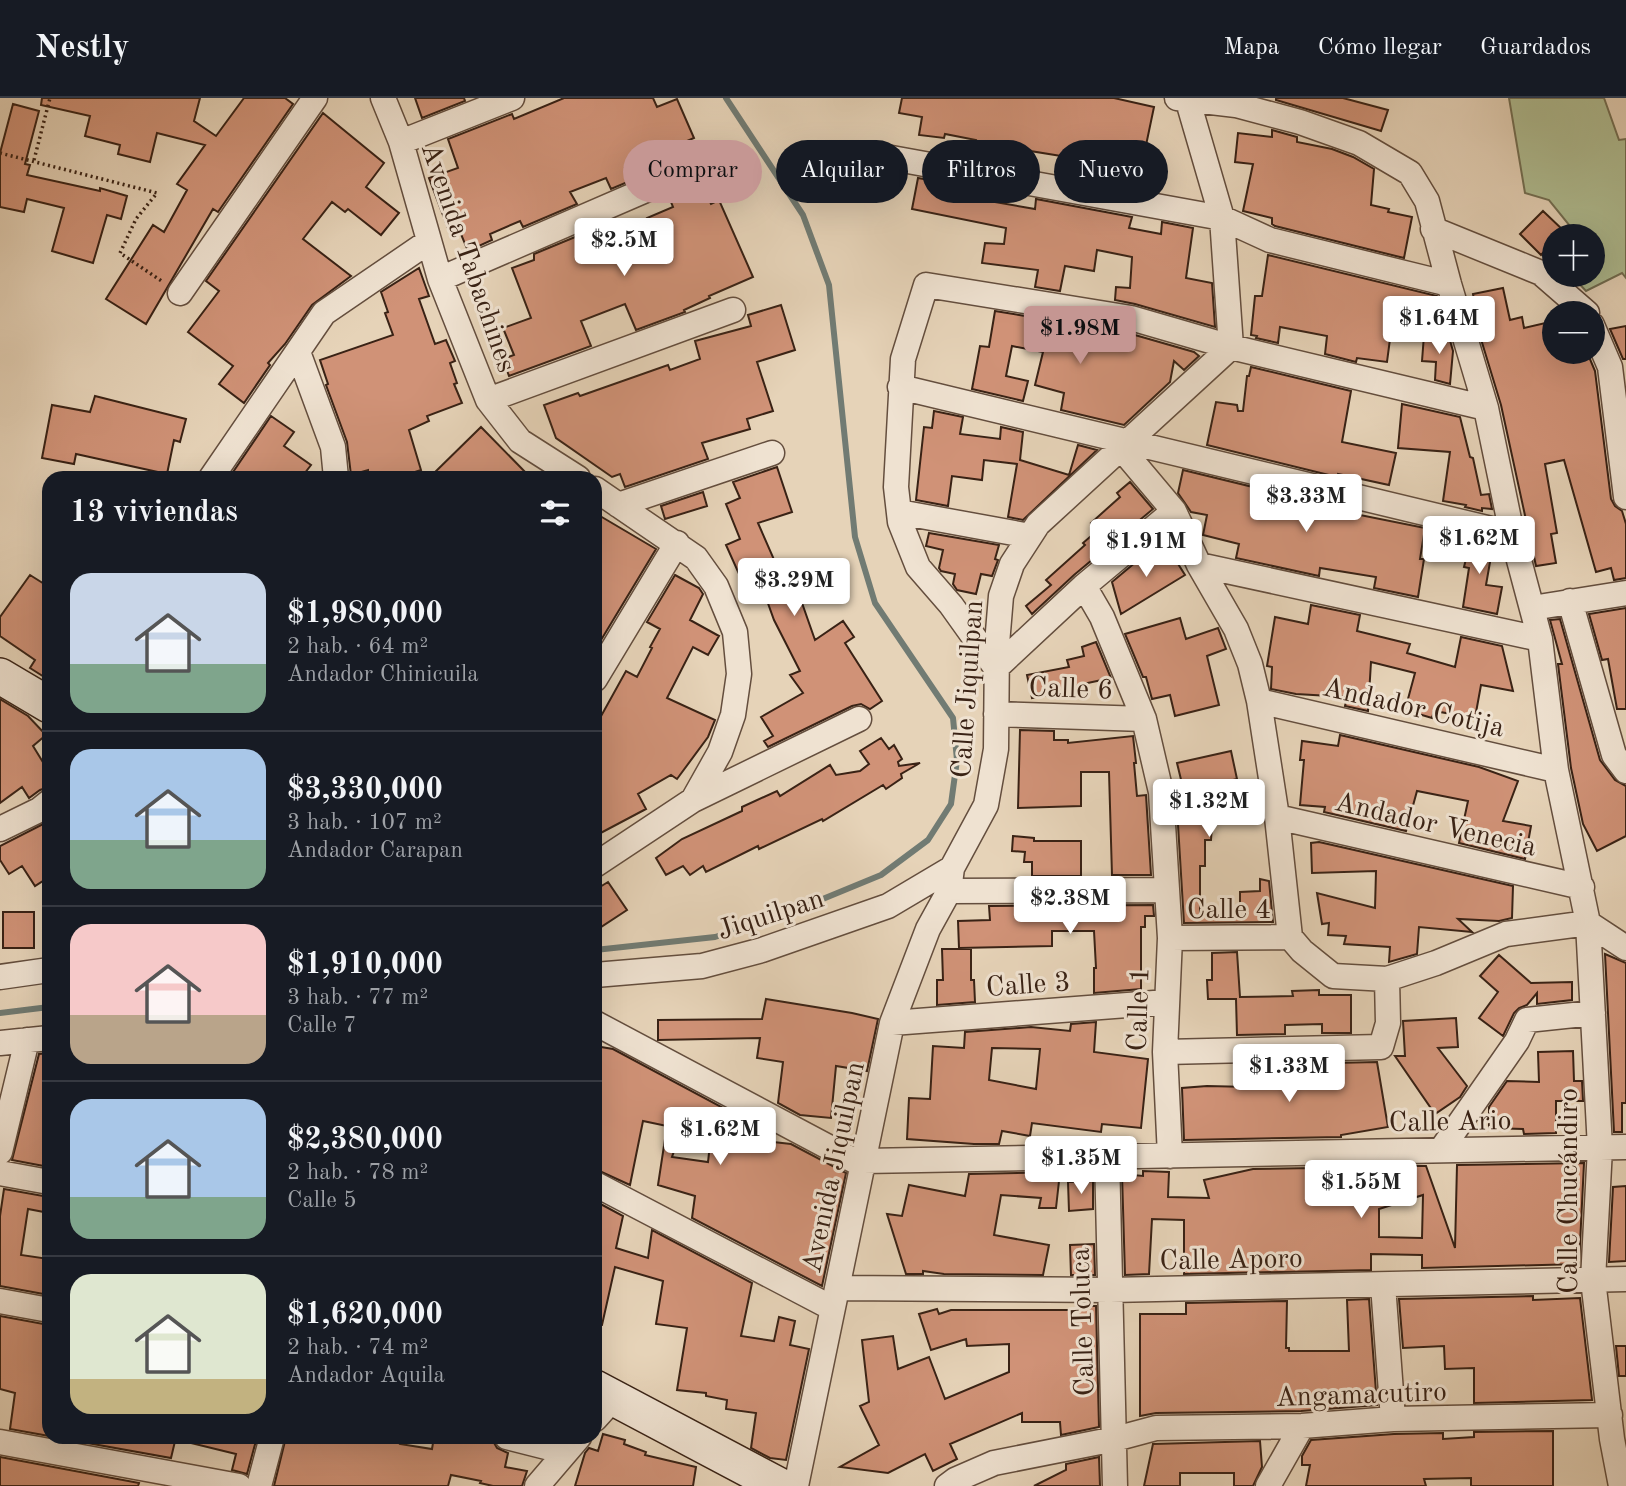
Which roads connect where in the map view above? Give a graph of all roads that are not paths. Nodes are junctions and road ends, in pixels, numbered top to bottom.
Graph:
1 (315, 98) edge
2 (383, 98) edge
3 (512, 98) edge
4 (1185, 99) edge
5 (401, 142) junction
6 (908, 161) edge
7 (623, 200) edge
8 (1222, 218) junction
9 (1433, 229) junction
10 (428, 242) junction
11 (440, 279) junction
12 (1448, 284) junction
13 (180, 293) road end
14 (1573, 301) edge
15 (733, 310) dead end
16 (1605, 346) edge
17 (1231, 347) junction
18 (298, 352) junction
19 (1618, 366) edge
20 (900, 387) junction
21 (488, 400) junction
22 (1486, 408) junction
23 (1125, 445) junction
24 (772, 453) dead end
25 (216, 471) edge
26 (335, 471) edge
27 (565, 471) edge
28 (602, 494) edge
29 (1626, 497) edge
30 (618, 505) junction
31 (1174, 511) junction
32 (899, 512) junction
33 (1512, 534) junction
34 (1030, 536) junction
35 (677, 543) junction
36 (1199, 565) junction
37 (1084, 586) junction
38 (1626, 593) edge
39 (1570, 601) junction
40 (1532, 608) junction
41 (1540, 639) junction
42 (602, 667) edge
43 (996, 668) junction
44 (0, 676) edge
45 (42, 701) edge
46 (1259, 701) junction
47 (996, 714) junction
48 (859, 719) dead end
49 (1144, 719) junction
50 (1556, 769) junction
51 (1626, 771) edge
52 (693, 800) junction
53 (42, 808) edge
54 (1277, 817) junction
55 (0, 829) edge
56 (602, 860) edge
57 (951, 879) junction
58 (1582, 887) junction
59 (1166, 890) junction
60 (1588, 923) junction
61 (1290, 937) junction
62 (1170, 939) junction
63 (1626, 948) edge
64 (42, 971) edge
65 (602, 974) edge
66 (0, 977) edge
67 (1387, 979) junction
68 (1167, 1002) junction
69 (1593, 1013) junction
70 (892, 1023) junction
71 (602, 1027) edge
72 (38, 1039) edge
73 (0, 1043) edge
74 (1165, 1052) junction
75 (1626, 1147) edge
76 (1600, 1148) junction
77 (1441, 1150) junction
78 (0, 1152) edge
79 (1170, 1156) junction
80 (1107, 1157) junction
81 (864, 1163) junction
82 (0, 1173) edge
83 (42, 1181) edge
84 (602, 1187) edge
85 (1626, 1279) edge
86 (1593, 1280) junction
87 (1383, 1284) junction
88 (1110, 1290) junction
89 (835, 1298) junction
90 (0, 1301) edge
91 (42, 1309) edge
92 (602, 1402) edge
93 (1393, 1419) junction
94 (1302, 1426) junction
95 (1616, 1435) edge
96 (1115, 1439) junction
97 (0, 1441) edge
98 (270, 1444) edge
99 (573, 1444) edge
100 (239, 1486) edge
101 (259, 1486) edge
102 (537, 1486) edge
103 (780, 1486) edge
104 (796, 1486) edge
105 (947, 1486) edge
106 (1115, 1486) edge
107 (1268, 1486) edge
108 (1621, 1486) edge

1 - 13 street
2 - 5 street, Avenida Tabachines
3 - 5 street
4 - 8 street
4 - 9 street, Calle Chucándiro
5 - 10 street, Avenida Tabachines
6 - 8 street
7 - 11 street
8 - 12 street
8 - 17 street
9 - 12 street, Calle Chucándiro
9 - 14 street
10 - 11 street, Avenida Tabachines
10 - 18 street
11 - 21 street, Avenida Tabachines
12 - 22 street, Calle Chucándiro
15 - 21 street
16 - 19 street
17 - 20 street
17 - 22 street
17 - 23 street, Calle Jiquilpan
18 - 25 street
18 - 26 street
19 - 29 street
20 - 23 street
20 - 32 street
21 - 27 street, Avenida Tabachines
22 - 33 street, Calle Chucándiro
23 - 31 street
23 - 33 street
23 - 34 street, Calle Jiquilpan
24 - 30 street
28 - 30 street
30 - 35 street
31 - 36 street
31 - 37 street
32 - 34 street
32 - 43 street
33 - 40 street, Calle Chucándiro
34 - 43 street, Calle Jiquilpan
35 - 42 street
35 - 52 street
36 - 41 street
36 - 46 street
37 - 43 street
37 - 49 street, Calle 1
38 - 39 street
39 - 40 street
39 - 51 street
40 - 41 street, Calle Chucándiro
41 - 50 street, Calle Chucándiro
43 - 47 street, Calle Jiquilpan
44 - 45 street
46 - 50 street, Andador Cotija
46 - 54 street
47 - 49 street, Calle 6
47 - 57 street, Calle Jiquilpan
48 - 52 street
49 - 59 street, Calle 1
50 - 58 street, Calle Chucándiro
52 - 56 street
53 - 55 street
54 - 58 street, Andador Venecia
54 - 61 street
57 - 59 street
57 - 65 street, Jiquilpan
57 - 70 street, Avenida Jiquilpan
58 - 60 street, Calle Chucándiro
59 - 62 street, Calle 1
60 - 63 street
60 - 67 street
60 - 69 street, Calle Chucándiro
61 - 62 street, Calle 4
61 - 67 street
62 - 68 street, Calle 1
64 - 66 street
67 - 74 street
68 - 70 street, Calle 3
68 - 74 street, Calle 1
69 - 76 street, Calle Chucándiro
69 - 77 street
70 - 81 street, Avenida Jiquilpan
71 - 81 street
72 - 73 street
72 - 78 street
74 - 79 street, Calle 1
75 - 76 street, Calle Ario
76 - 77 street, Calle Ario
76 - 86 street, Calle Chucándiro
77 - 79 street, Calle Ario
79 - 80 street, Calle Ario
80 - 81 street, Calle Ario
80 - 88 street, Calle Toluca
81 - 89 street, Avenida Jiquilpan
82 - 83 street
84 - 89 street
85 - 86 street, Calle Aporo
86 - 87 street, Calle Aporo
86 - 95 street, Calle Chucándiro
87 - 88 street, Calle Aporo
87 - 93 street
88 - 89 street, Calle Aporo
88 - 96 street, Calle Toluca
89 - 104 street, Avenida Jiquilpan
90 - 91 street
92 - 103 street
93 - 94 street, Angamacutiro
93 - 95 street, Angamacutiro
94 - 96 street, Angamacutiro
94 - 107 street
95 - 108 street, Calle Chucándiro
96 - 105 street, Angamacutiro
96 - 106 street, Calle Toluca
97 - 100 street
98 - 101 street
99 - 102 street

